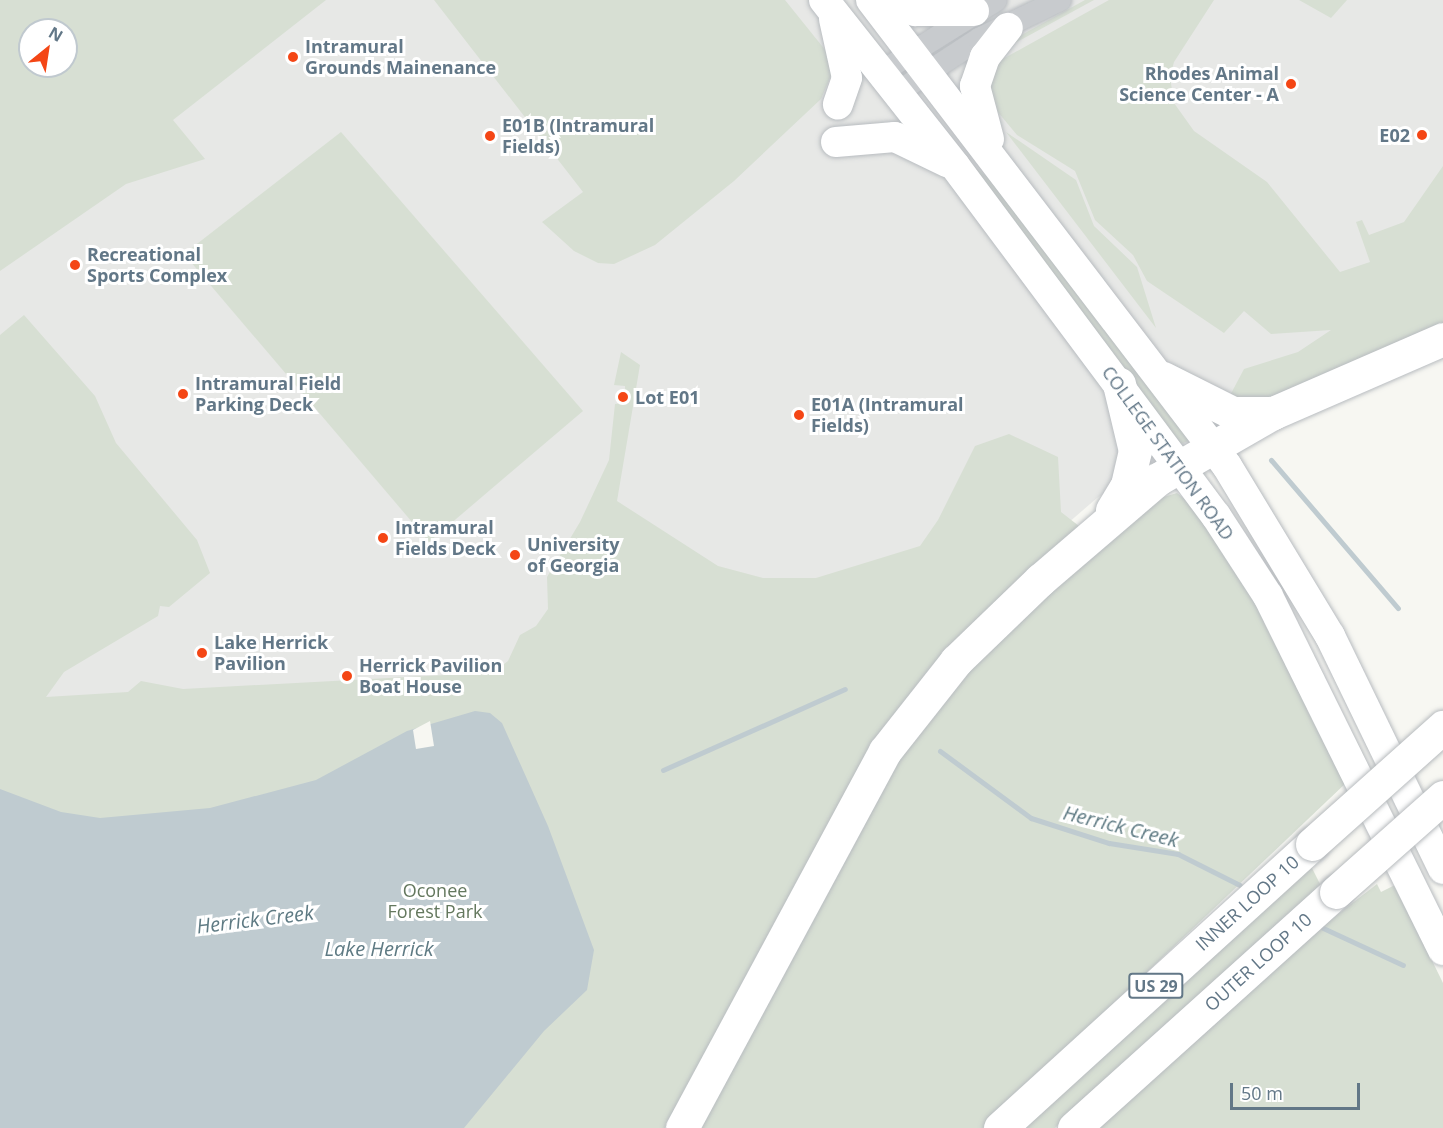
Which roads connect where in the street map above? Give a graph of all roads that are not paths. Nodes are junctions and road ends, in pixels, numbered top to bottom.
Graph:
1 (871, 0) edge
2 (881, 0) edge
3 (1060, 0) edge
4 (828, 5) edge
5 (985, 6) edge
6 (1008, 28) junction
7 (920, 61) junction
8 (890, 81) junction
9 (838, 104) dead end
10 (836, 142) dead end
11 (997, 161) junction
12 (955, 166) junction
13 (1443, 339) edge
14 (1163, 378) junction
15 (1119, 384) junction
16 (1273, 413) junction
17 (1215, 448) junction
18 (1182, 467) junction
19 (1103, 524) junction
20 (1443, 727) edge
21 (1443, 796) edge
22 (1443, 869) edge
23 (1443, 950) edge
24 (682, 1128) edge
25 (1000, 1128) edge
26 (1074, 1128) edge

1 - 7 main road, COLLEGE STATION ROAD
2 - 5 main road
3 - 6 street
4 - 8 main road, COLLEGE STATION ROAD
4 - 9 main road
5 - 7 street
6 - 7 street
6 - 11 main road
7 - 8 street
7 - 11 main road, COLLEGE STATION ROAD
8 - 12 main road, COLLEGE STATION ROAD
10 - 12 main road
11 - 14 main road, COLLEGE STATION ROAD
12 - 15 main road, COLLEGE STATION ROAD
13 - 16 highway
14 - 16 highway
14 - 17 main road, COLLEGE STATION ROAD
15 - 18 main road, COLLEGE STATION ROAD
15 - 19 highway
16 - 17 highway
17 - 18 highway
17 - 22 main road, COLLEGE STATION ROAD
18 - 19 highway
18 - 23 main road, COLLEGE STATION ROAD
19 - 24 highway
20 - 25 highway, INNER LOOP 10 / US 29, bridge
21 - 26 highway, OUTER LOOP 10 / US 29, bridge

